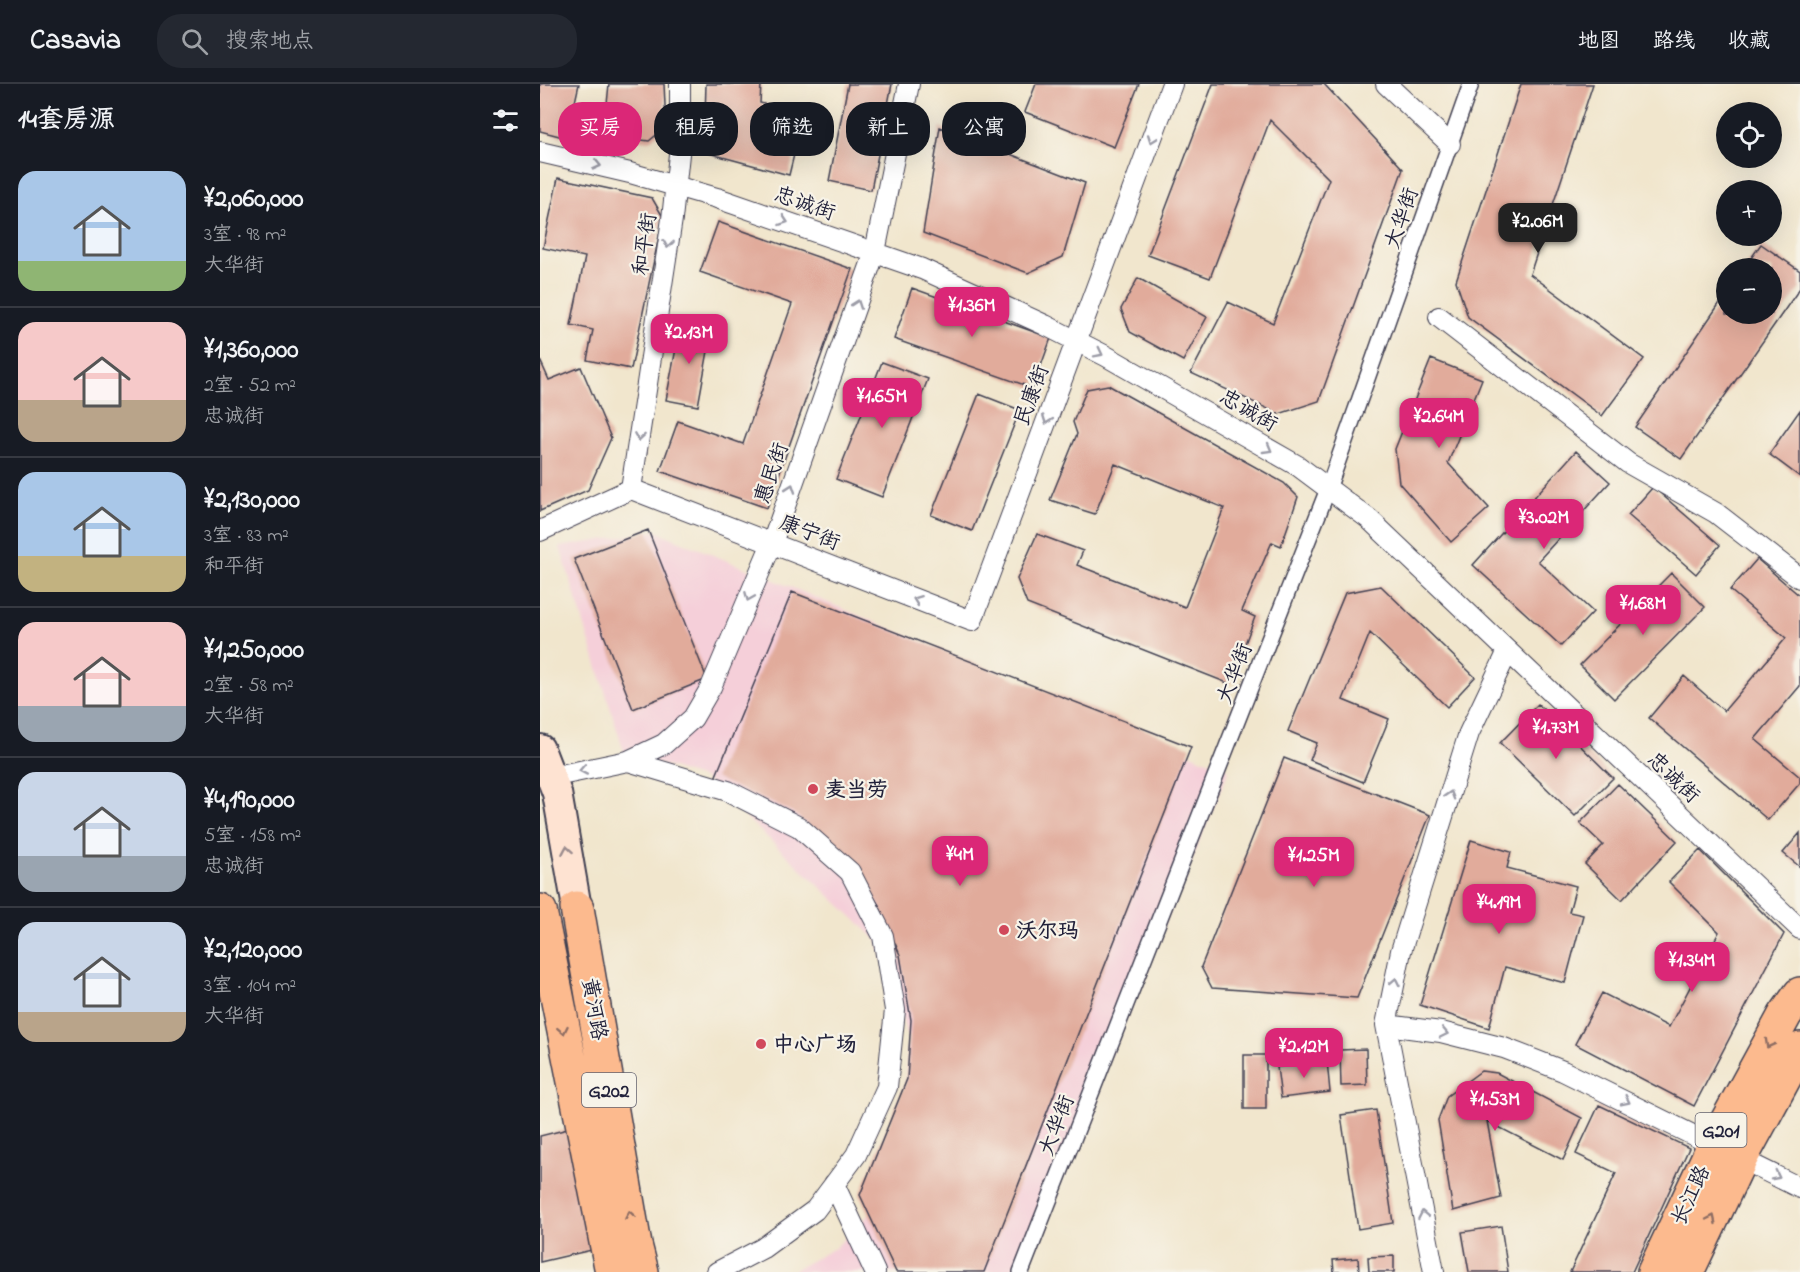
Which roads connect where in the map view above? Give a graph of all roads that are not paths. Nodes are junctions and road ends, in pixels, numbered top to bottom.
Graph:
1 (680, 84) edge
2 (909, 84) edge
3 (1172, 84) edge
4 (1386, 84) edge
5 (1470, 84) edge
6 (1450, 144) junction
7 (540, 152) edge
8 (676, 186) junction
9 (875, 252) junction
10 (1439, 317) dead end
11 (1077, 341) junction
12 (632, 489) junction
13 (1328, 489) junction
14 (540, 531) edge
15 (772, 543) junction
16 (1800, 578) edge
17 (972, 621) joint
18 (1508, 651) junction
19 (540, 749) edge
20 (628, 761) junction
21 (551, 777) junction
22 (540, 905) edge
23 (577, 908) junction
24 (542, 928) edge
25 (1800, 929) edge
26 (1800, 994) edge
27 (1386, 1025) junction
28 (1800, 1049) edge
29 (1727, 1151) junction
30 (834, 1184) junction
31 (1800, 1188) edge
32 (612, 1272) edge
33 (642, 1272) edge
34 (717, 1272) edge
35 (874, 1272) edge
36 (1021, 1272) edge
37 (1434, 1272) edge
38 (1653, 1272) edge
39 (1687, 1272) edge

1 - 8 street, 和平街
2 - 9 street, 惠民街
3 -> 11 street, 民康街
4 - 6 street
5 - 6 street, 大华街
6 - 13 street, 大华街
7 -> 8 street, 忠诚街
8 -> 9 street, 忠诚街
8 -> 12 street, 和平街
9 - 11 street, 忠诚街
15 -> 9 street, 惠民街
10 - 16 street
11 -> 13 street, 忠诚街
11 -> 17 street, 民康街
12 - 14 street
12 - 15 street, 康宁街
13 - 18 street, 忠诚街
13 - 36 street, 大华街
17 -> 15 street, 康宁街
15 -> 20 street, 惠民街
18 - 25 street, 忠诚街
27 -> 18 street
19 - 21 main road, 黄河路
20 -> 21 street, 惠民街
20 - 30 street
23 -> 21 main road, 黄河路
22 - 23 highway
23 - 24 highway, G202
33 -> 23 highway, 黄河路 / G202
24 -> 32 highway, 黄河路 / G202
26 -> 29 highway, 长江路 / G201
27 -> 29 street
37 -> 27 street
28 - 29 highway, 长江路 / G201
29 -> 31 street
29 - 38 highway, 长江路 / G201
39 -> 29 highway, 长江路 / G201
30 - 34 street
30 - 35 street

